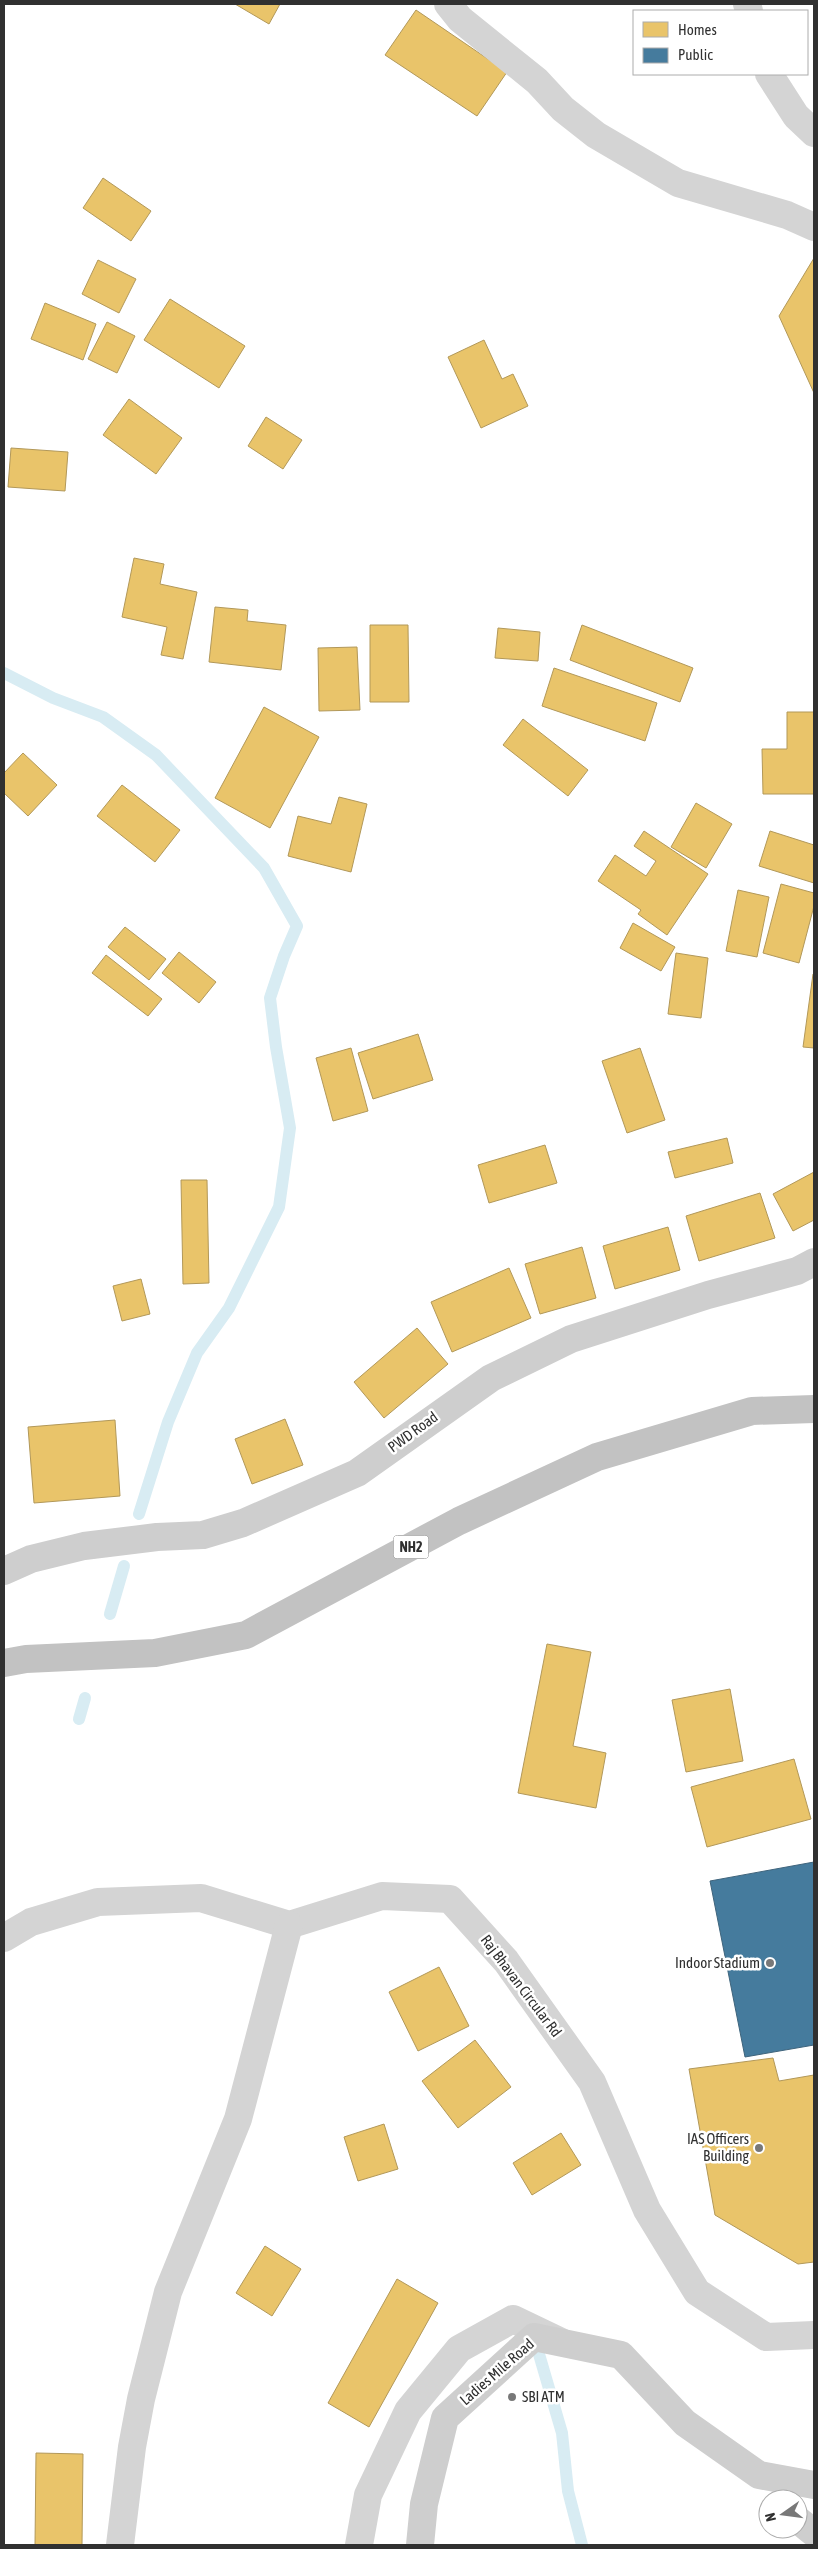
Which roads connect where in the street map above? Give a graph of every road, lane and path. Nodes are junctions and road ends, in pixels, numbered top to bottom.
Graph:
1 (448, 4) edge
2 (770, 75) edge
3 (814, 133) edge
4 (814, 227) edge
5 (814, 1262) edge
6 (814, 1409) edge
7 (4, 1571) edge
8 (4, 1663) edge
9 (290, 1925) junction
10 (4, 1938) edge
11 (814, 2335) edge
12 (565, 2344) junction
13 (759, 2475) junction
14 (814, 2485) edge
15 (771, 2489) edge
16 (120, 2545) edge
17 (359, 2545) edge
18 (420, 2545) edge

1 - 4 street
2 - 3 street
5 - 7 street, PWD Road
6 - 8 highway, NH2
9 - 10 street
9 - 11 street, Raj Bhavan Circular Rd
9 - 16 street
12 - 13 street, Ladies Mile Road
12 - 17 street
12 - 18 street, Ladies Mile Road
13 - 14 street, Ladies Mile Road
13 - 15 street

